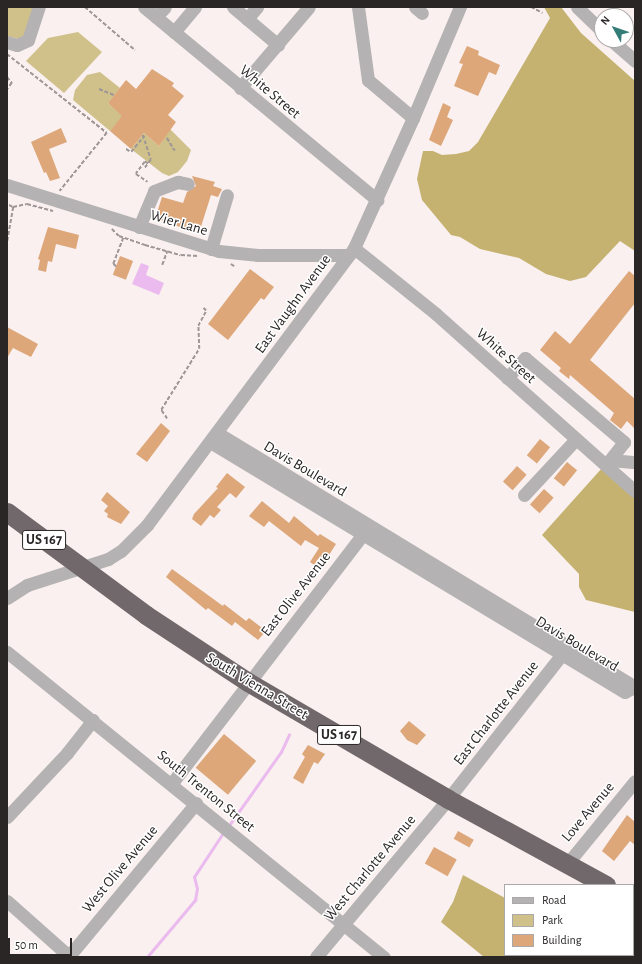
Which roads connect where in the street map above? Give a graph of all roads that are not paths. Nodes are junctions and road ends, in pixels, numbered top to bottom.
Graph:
1 (39, 7) edge
2 (144, 7) edge
3 (165, 7) edge
4 (195, 7) edge
5 (233, 7) edge
6 (257, 7) edge
7 (309, 7) edge
8 (358, 7) edge
9 (460, 7) edge
10 (577, 7) edge
11 (156, 17) junction
12 (247, 19) junction
13 (594, 23) edge
14 (174, 32) junction
15 (7, 42) edge
16 (278, 44) junction
17 (620, 48) edge
18 (635, 61) edge
19 (240, 88) junction
20 (413, 118) junction
21 (188, 184) dead end
22 (7, 185) edge
23 (227, 195) dead end
24 (8, 200) edge
25 (377, 200) junction
26 (138, 227) junction
27 (351, 251) junction
28 (207, 253) junction
29 (507, 378) junction
30 (213, 437) junction
31 (576, 439) junction
32 (608, 462) junction
33 (633, 462) dead end
34 (635, 491) edge
35 (524, 496) dead end
36 (7, 512) edge
37 (366, 530) junction
38 (82, 569) junction
39 (7, 598) edge
40 (566, 651) joint
41 (7, 652) edge
42 (248, 682) junction
43 (94, 720) junction
44 (635, 781) edge
45 (172, 783) junction
46 (448, 799) junction
47 (196, 803) junction
48 (7, 817) edge
49 (566, 864) junction
50 (604, 884) edge
51 (7, 901) edge
52 (345, 923) junction
53 (70, 957) edge
54 (316, 957) edge
55 (384, 957) edge

1 - 15 street
2 - 11 street, White Street
3 - 11 street
4 - 14 street
5 - 12 street
6 - 12 street
7 - 16 street
8 - 20 street
9 - 20 street, East Vaughn Avenue
10 - 13 street
11 - 14 street, White Street
12 - 16 street
14 - 19 street, White Street
16 - 19 street
17 - 18 street
19 - 25 street, White Street
20 - 25 street, East Vaughn Avenue
21 - 26 street
22 - 24 street
22 - 26 street, Wier Lane
23 - 28 street
25 - 27 street, East Vaughn Avenue
26 - 28 street, Wier Lane
27 - 28 street, Wier Lane
27 - 29 street, White Street
27 - 30 street, East Vaughn Avenue
29 - 31 street, White Street
29 - 32 street
30 - 37 street, Davis Boulevard
30 - 38 street, East Vaughn Avenue
31 - 32 street, White Street
31 - 35 street
32 - 33 street
32 - 34 street, White Street
36 - 38 highway, South Vienna Street / US 167
37 - 40 street, Davis Boulevard
37 - 42 street, East Olive Avenue
38 - 39 street, East Vaughn Avenue
38 - 42 highway, South Vienna Street / US 167
40 - 46 street, East Charlotte Avenue
41 - 43 street, South Trenton Street
42 - 45 street
42 - 46 highway, South Vienna Street / US 167
43 - 45 street, South Trenton Street
43 - 48 street
44 - 49 street, Love Avenue
45 - 47 street, South Trenton Street
46 - 49 highway, South Vienna Street / US 167
46 - 52 street, West Charlotte Avenue
47 - 52 street, South Trenton Street
47 - 53 street, West Olive Avenue
49 - 50 highway, South Vienna Street / US 167
51 - 53 street
52 - 54 street, West Charlotte Avenue
52 - 55 street, South Trenton Street

